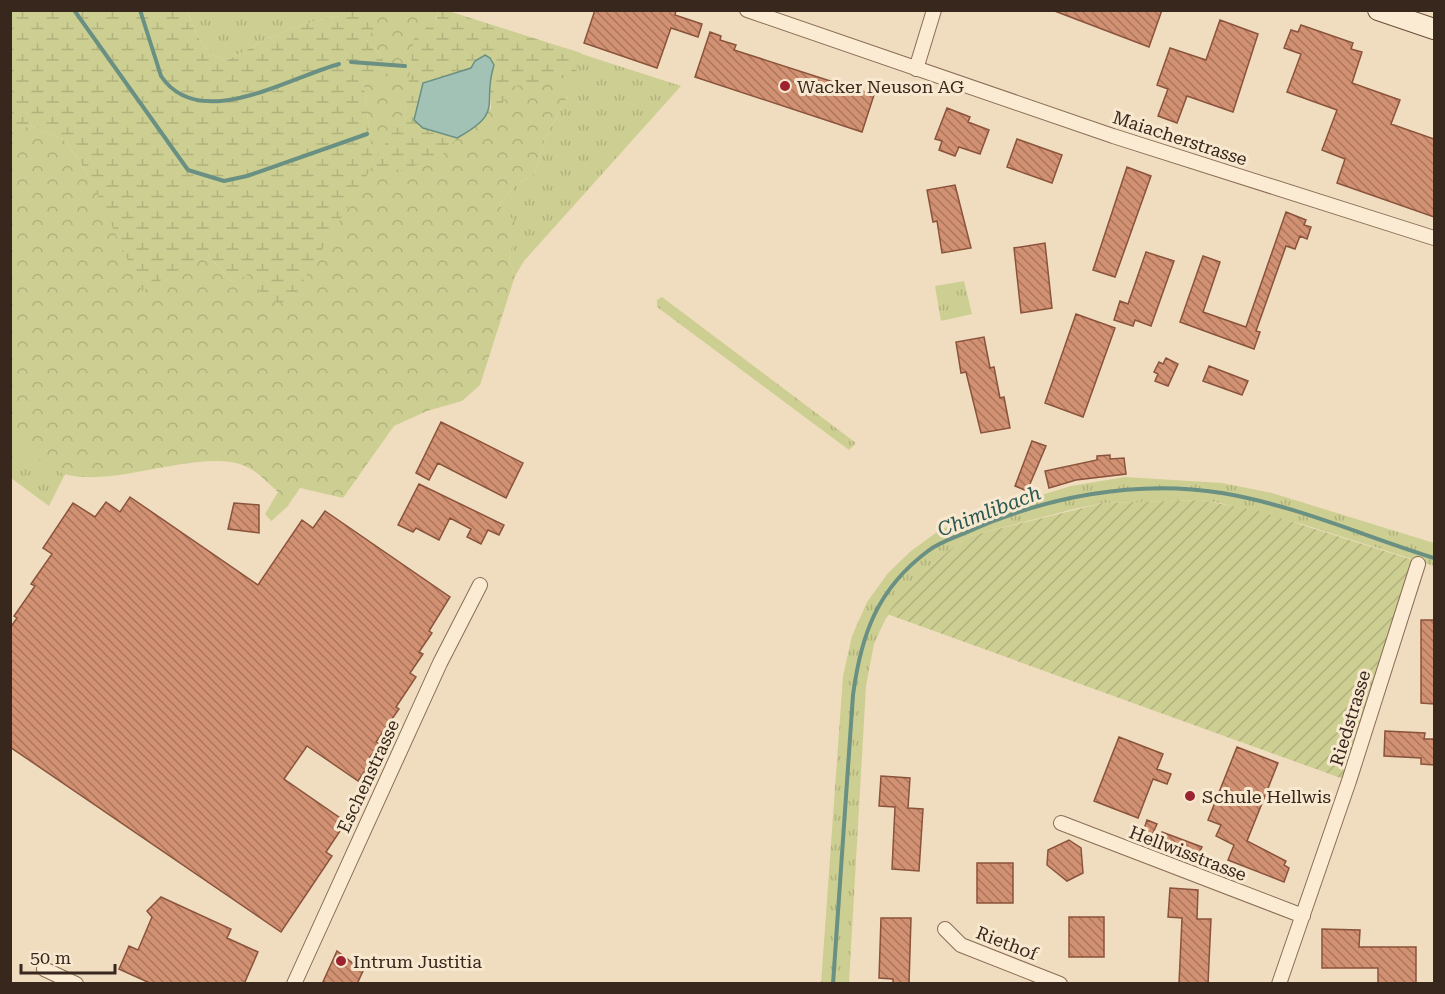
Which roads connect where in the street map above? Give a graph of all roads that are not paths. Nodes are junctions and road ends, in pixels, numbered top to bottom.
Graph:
1 (747, 10) edge
2 (934, 10) edge
3 (1378, 10) edge
4 (1434, 29) edge
5 (916, 69) junction
6 (1434, 238) edge
7 (1418, 564) dead end
8 (480, 585) dead end
9 (1061, 823) dead end
10 (1303, 916) junction
11 (945, 929) dead end
12 (44, 969) dead end
13 (76, 984) edge
14 (294, 984) edge
15 (1060, 984) edge
16 (1279, 984) edge

1 - 5 street, Maiacherstrasse
2 - 5 street
3 - 4 main road
5 - 6 street, Maiacherstrasse
7 - 10 street, Riedstrasse
8 - 14 street, Eschenstrasse
9 - 10 street, Hellwisstrasse
10 - 16 street, Riedstrasse
11 - 15 street, Riethof
12 - 13 street

